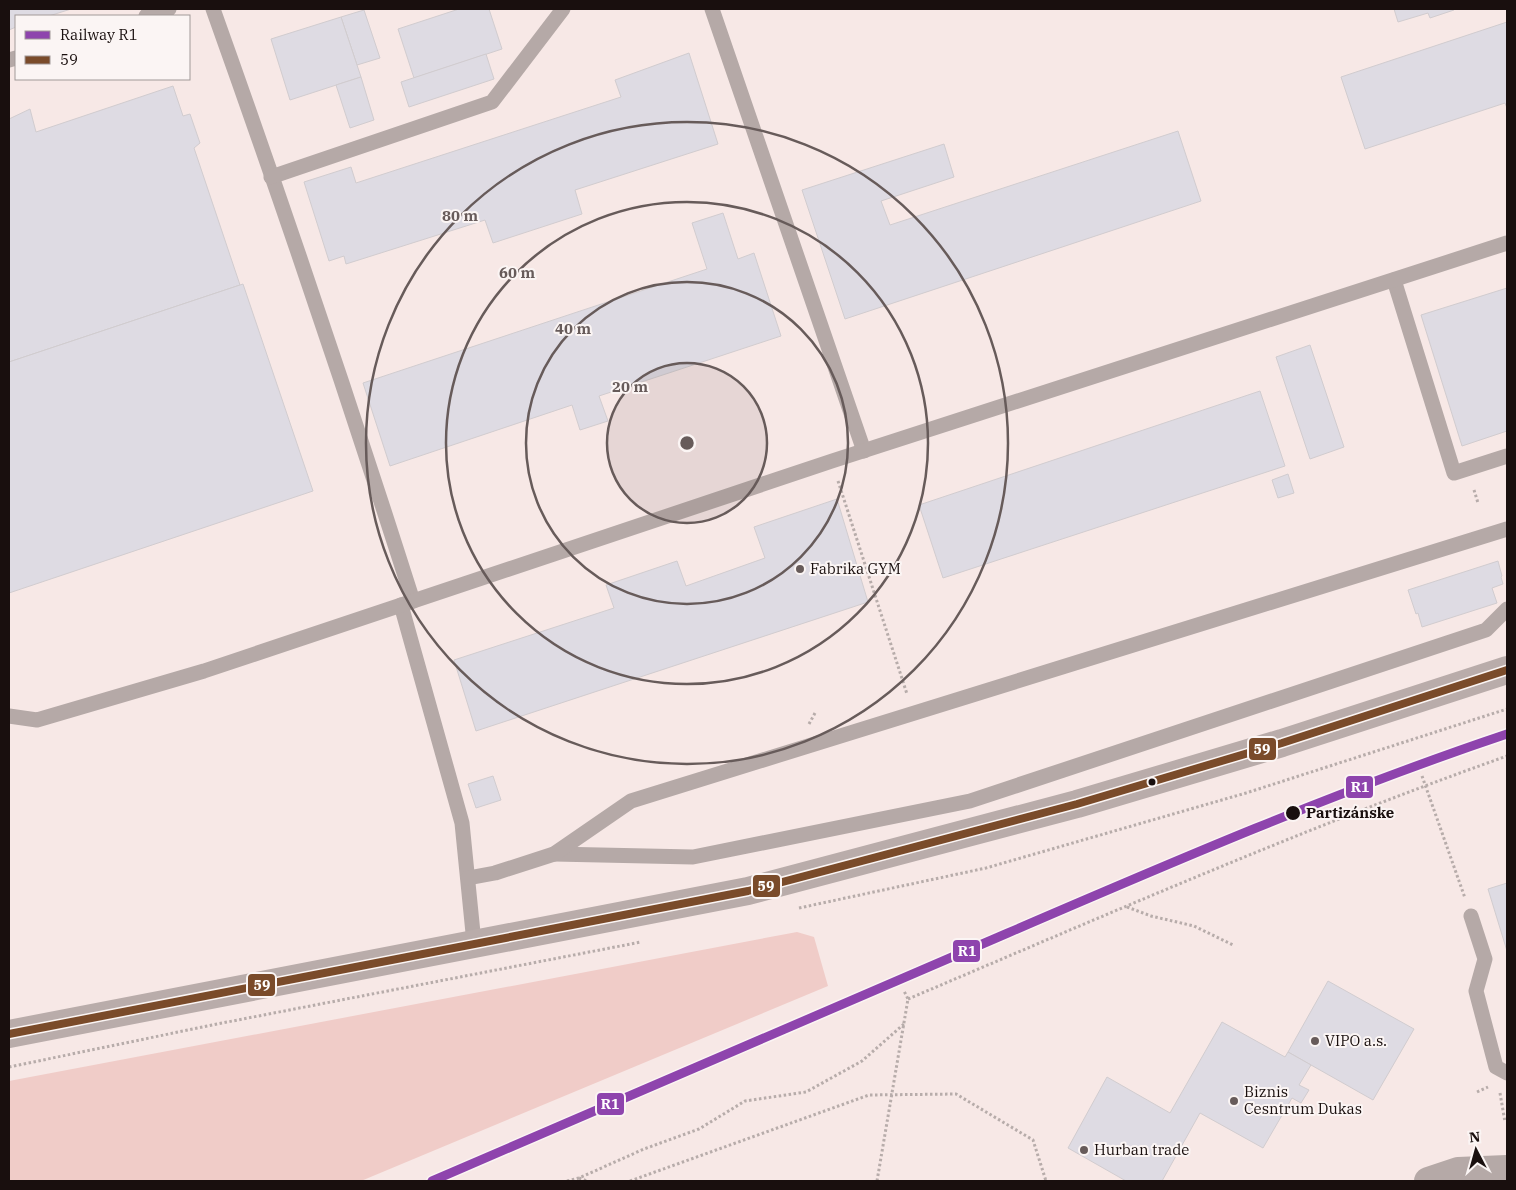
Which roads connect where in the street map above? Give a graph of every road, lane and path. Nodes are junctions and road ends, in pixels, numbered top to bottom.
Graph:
1 (169, 9) edge
2 (213, 9) edge
3 (563, 9) edge
4 (712, 9) edge
5 (149, 15) edge
6 (272, 177) junction
7 (1507, 242) edge
8 (1394, 280) junction
9 (864, 451) junction
10 (1507, 456) edge
11 (832, 461) junction
12 (1474, 490) dead end
13 (1478, 503) dead end
14 (1507, 529) edge
15 (407, 603) junction
16 (1507, 609) edge
17 (1507, 624) edge
18 (1486, 630) junction
19 (1507, 670) edge
20 (913, 713) junction
21 (9, 716) edge
22 (1507, 756) edge
23 (1422, 776) dead end
24 (1425, 785) junction
25 (554, 854) junction
26 (468, 878) junction
27 (1127, 907) junction
28 (1471, 916) joint
29 (474, 943) junction
30 (1233, 945) dead end
31 (904, 991) dead end
32 (908, 999) junction
33 (904, 1024) junction
34 (9, 1034) edge
35 (1504, 1068) edge
36 (892, 1095) junction
37 (1507, 1169) edge
38 (579, 1178) junction
39 (567, 1181) edge
40 (587, 1181) edge
41 (630, 1181) edge
42 (877, 1181) edge
43 (1046, 1181) edge
44 (1428, 1181) edge

1 - 5 lane
2 - 6 lane
3 - 6 lane
4 - 9 lane
6 - 15 lane
7 - 8 lane
8 - 9 lane
8 - 10 lane
9 - 11 lane
11 - 15 lane
11 - 20 path
12 - 13 path
14 - 20 lane
15 - 21 lane
15 - 26 lane
16 - 18 lane
17 - 18 lane
18 - 25 lane
19 - 29 main road
20 - 25 lane
22 - 24 path
23 - 24 path
24 - 27 path
24 - 28 path
25 - 26 lane
26 - 29 lane
27 - 30 path
27 - 32 path
28 - 35 lane
29 - 34 main road
31 - 32 path
32 - 33 path
33 - 36 path
33 - 38 path
36 - 41 path
36 - 42 path
36 - 43 path
37 - 44 street
38 - 39 path
38 - 40 path

